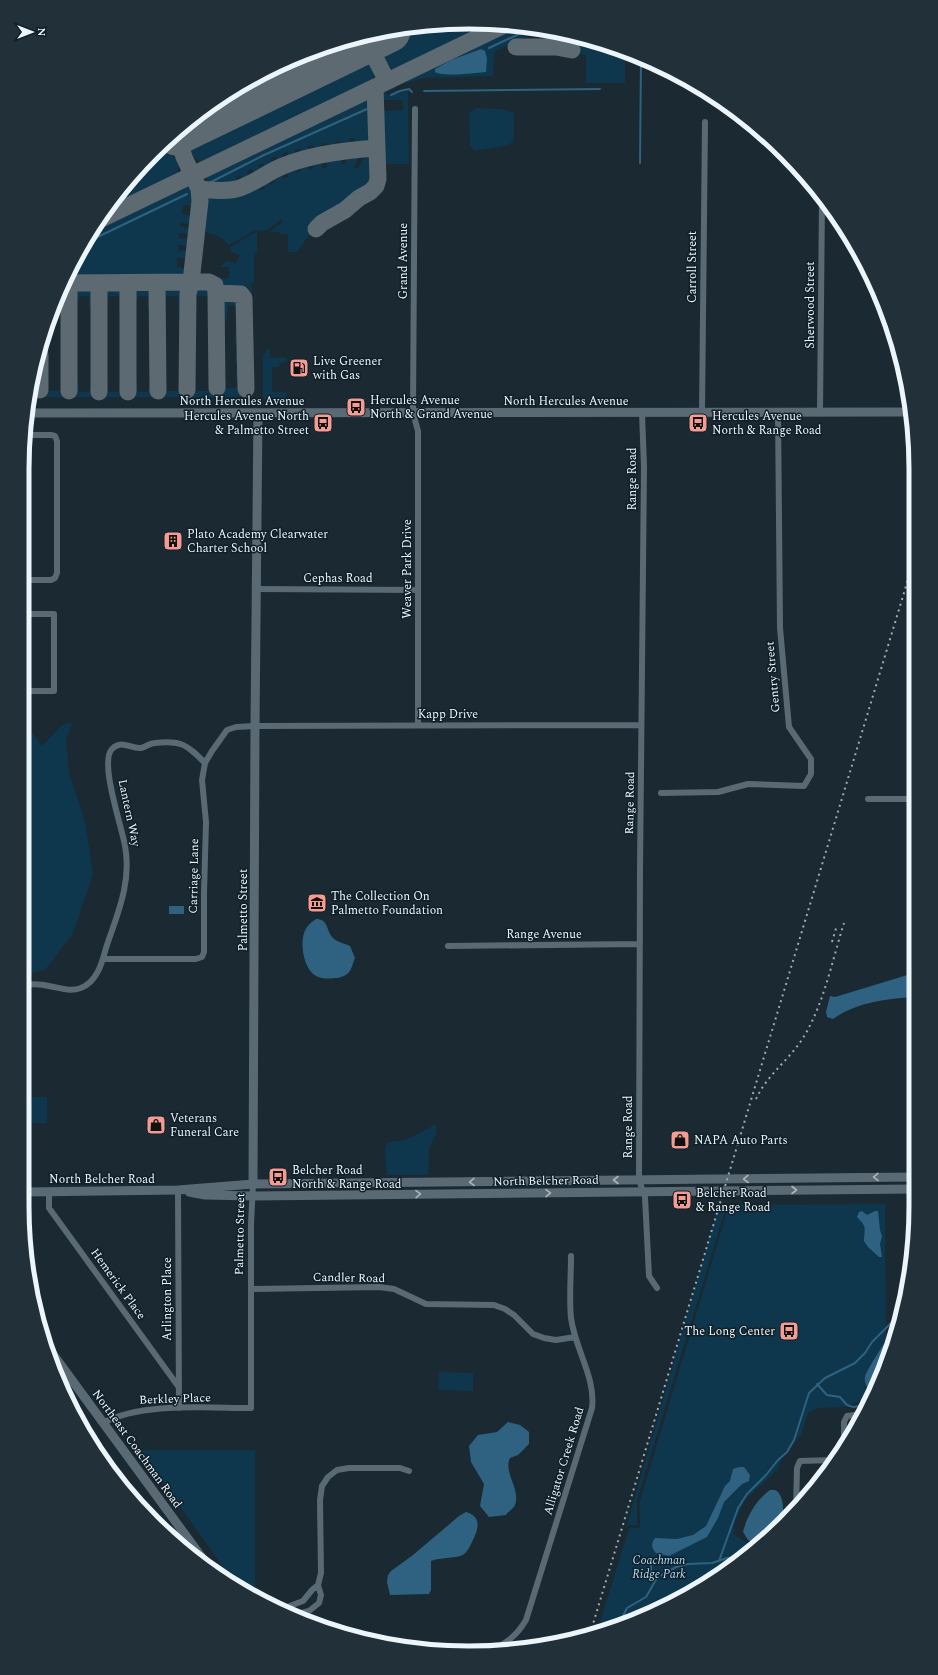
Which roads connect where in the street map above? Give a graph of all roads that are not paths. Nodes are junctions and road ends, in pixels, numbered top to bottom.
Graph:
1 (415, 109) dead end
2 (705, 122) dead end
3 (822, 207) edge
4 (702, 412) junction
5 (778, 412) junction
6 (820, 412) junction
7 (905, 412) edge
8 (33, 413) edge
9 (258, 413) junction
10 (414, 413) junction
11 (642, 413) junction
12 (31, 435) edge
13 (29, 580) edge
14 (257, 589) junction
15 (418, 590) junction
16 (29, 614) edge
17 (29, 691) edge
18 (418, 725) junction
19 (642, 725) junction
20 (255, 726) junction
21 (205, 763) junction
22 (660, 792) dead end
23 (868, 799) dead end
24 (909, 799) edge
25 (640, 944) junction
26 (448, 946) dead end
27 (103, 959) junction
28 (29, 984) edge
29 (909, 1177) edge
30 (639, 1180) junction
31 (253, 1184) junction
32 (909, 1189) edge
33 (178, 1190) junction
34 (49, 1191) junction
35 (29, 1192) edge
36 (642, 1192) junction
37 (253, 1196) junction
38 (571, 1256) dead end
39 (657, 1288) dead end
40 (251, 1289) junction
41 (575, 1337) junction
42 (57, 1359) edge
43 (178, 1386) junction
44 (179, 1408) junction
45 (251, 1408) joint
46 (857, 1414) edge
47 (103, 1423) junction
48 (844, 1436) edge
49 (828, 1460) edge
50 (409, 1471) dead end
51 (796, 1500) edge
52 (198, 1553) edge
53 (318, 1585) junction
54 (303, 1601) junction
55 (287, 1607) edge
56 (309, 1611) junction
57 (301, 1613) edge
58 (503, 1644) edge

1 - 10 street, Grand Avenue
2 - 4 street, Carroll Street
3 - 6 street, Sherwood Street
4 - 5 main road, North Hercules Avenue
4 - 11 main road, North Hercules Avenue
5 - 6 main road, North Hercules Avenue
5 - 22 street, Gentry Street
6 - 7 main road, North Hercules Avenue
8 - 9 main road, North Hercules Avenue
9 - 10 main road, North Hercules Avenue
9 - 14 main road, Palmetto Street
10 - 11 main road, North Hercules Avenue
10 - 15 street, Weaver Park Drive
11 - 19 street, Range Road
12 - 13 street
14 - 15 street, Cephas Road
14 - 20 main road, Palmetto Street
15 - 18 street, Weaver Park Drive
16 - 17 street
18 - 19 street, Kapp Drive
18 - 20 street, Kapp Drive
19 - 25 street, Range Road
20 - 21 street, Carriage Lane
20 - 31 main road, Palmetto Street
21 - 27 street, Carriage Lane
21 - 27 street, Lantern Way
23 - 24 street
25 - 26 street, Range Avenue
25 - 30 street, Range Road
27 - 28 street, Lantern Way
29 -> 30 main road, North Belcher Road
30 -> 31 main road, North Belcher Road
30 - 36 street, Range Road
31 - 33 main road, North Belcher Road
31 - 37 street, Palmetto Street
36 -> 32 main road, North Belcher Road
33 - 34 main road, North Belcher Road
33 - 37 main road, North Belcher Road
33 - 43 street, Arlington Place
34 - 35 main road, North Belcher Road
34 - 43 street, Hemerick Place
37 -> 36 main road, North Belcher Road
36 - 39 street, Range Road
37 - 40 street, Palmetto Street
38 - 41 street, Alligator Creek Road
40 - 41 street, Candler Road
40 - 45 street, Palmetto Street
41 - 58 street, Alligator Creek Road
42 - 47 main road, Northeast Coachman Road
43 - 44 street, Arlington Place
44 - 45 street, Berkley Place
44 - 47 street, Berkley Place
46 - 48 street
47 - 52 main road, Northeast Coachman Road
49 - 51 street
50 - 53 street
53 - 54 street
53 - 56 street
54 - 55 street
54 - 56 street
56 - 57 street

